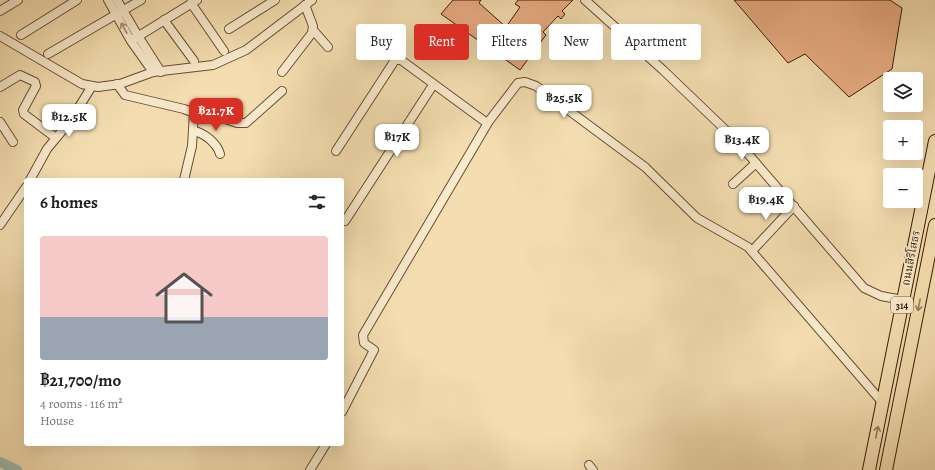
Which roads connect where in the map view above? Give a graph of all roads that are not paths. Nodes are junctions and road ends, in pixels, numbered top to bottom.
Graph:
1 (18, 0) edge
2 (77, 0) edge
3 (108, 0) edge
4 (118, 0) edge
5 (141, 0) edge
6 (275, 0) edge
7 (584, 0) edge
8 (194, 2) edge
9 (308, 2) edge
10 (0, 11) edge
11 (120, 12) junction
12 (164, 20) junction
13 (229, 29) dead end
14 (313, 30) junction
15 (21, 35) dead end
16 (0, 36) edge
17 (134, 38) junction
18 (328, 47) dead end
19 (224, 51) dead end
20 (48, 54) dead end
21 (194, 61) dead end
22 (152, 72) junction
23 (161, 72) junction
24 (282, 72) dead end
25 (117, 84) junction
26 (433, 85) junction
27 (92, 86) junction
28 (0, 87) edge
29 (282, 91) dead end
30 (194, 119) junction
31 (0, 122) edge
32 (487, 123) junction
33 (194, 130) junction
34 (56, 138) junction
35 (935, 141) edge
36 (13, 142) dead end
37 (336, 151) dead end
38 (220, 154) dead end
39 (756, 163) junction
40 (31, 178) edge
41 (184, 178) edge
42 (733, 184) dead end
43 (24, 190) edge
44 (794, 206) junction
45 (345, 221) dead end
46 (0, 225) edge
47 (935, 225) edge
48 (933, 245) edge
49 (752, 251) junction
50 (903, 300) junction
51 (882, 402) junction
52 (344, 408) edge
53 (325, 446) edge
54 (870, 468) edge
55 (310, 470) edge
56 (886, 470) edge

1 - 10 street
2 - 15 street
3 - 11 street
4 - 11 street
5 - 11 street
6 - 13 street
7 - 39 street
8 - 12 street
8 - 19 street
9 - 14 street
9 - 23 street
11 - 17 street
11 - 20 street
12 - 17 street
12 - 21 street
14 - 18 street
14 - 24 street
16 - 27 street
17 - 22 street
17 - 23 street
22 - 23 street
22 - 25 street
25 - 27 street
25 - 30 street
26 - 32 street
26 - 37 street
26 - 45 street
27 - 34 street
28 - 34 street
29 - 30 street
30 - 33 street
31 - 36 street
32 - 49 street
32 - 52 street
33 - 38 street
33 - 41 street
34 - 40 street
35 - 50 highway, ถนนสิริโสธร / 314
39 - 42 street
39 - 44 street
43 - 46 street
44 - 49 street
44 - 50 street
47 - 48 highway, ถนนสิริโสธร / 314
48 -> 56 highway, ถนนสิริโสธร / 314
49 - 51 street
50 - 51 highway, ถนนสิริโสธร / 314
54 -> 51 highway, ถนนสิริโสธร / 314
53 - 55 street

